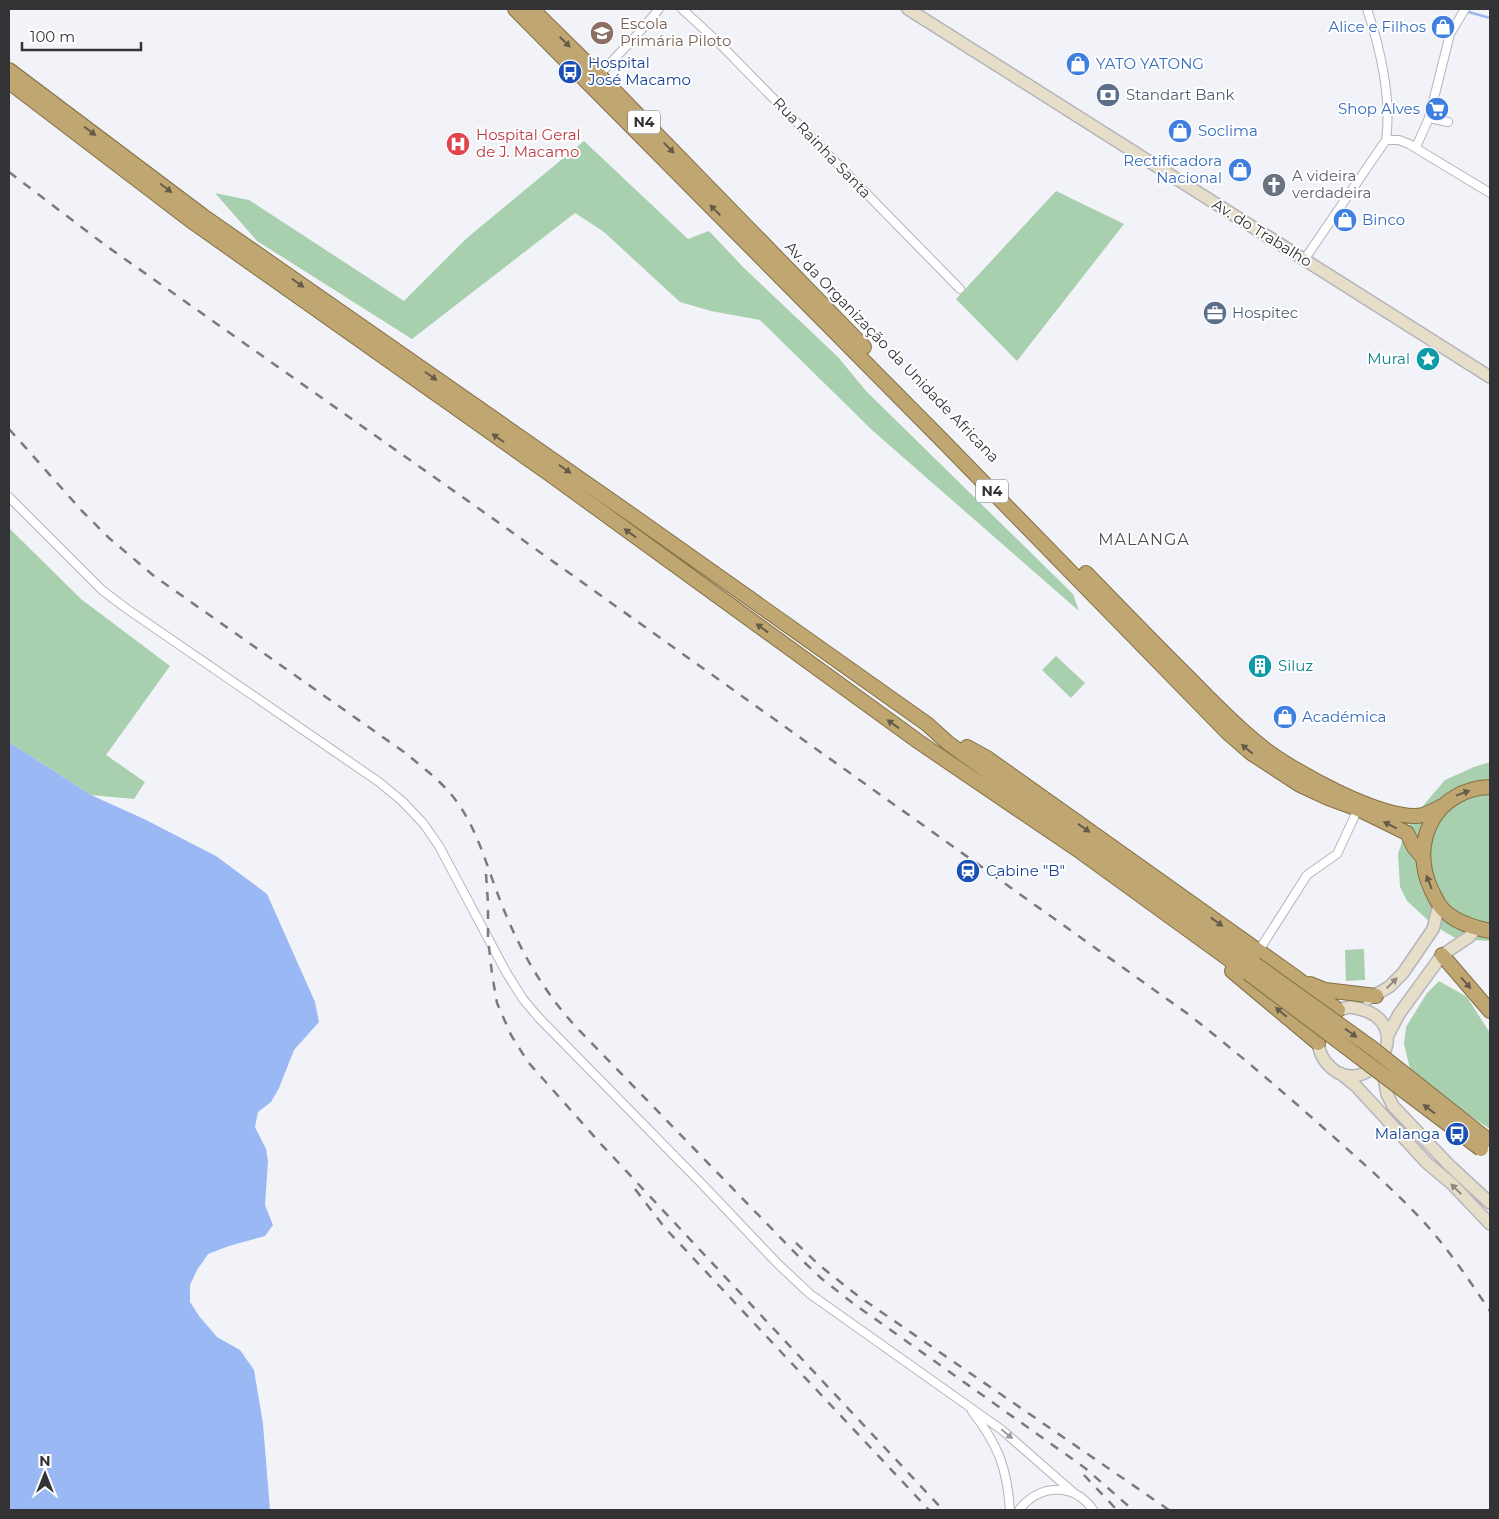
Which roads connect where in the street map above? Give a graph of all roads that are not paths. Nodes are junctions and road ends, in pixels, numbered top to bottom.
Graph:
1 (515, 9) edge
2 (532, 9) edge
3 (659, 9) edge
4 (682, 9) edge
5 (908, 9) edge
6 (1368, 9) edge
7 (1465, 9) edge
8 (9, 62) edge
9 (9, 70) edge
10 (594, 79) junction
11 (9, 82) edge
12 (54, 104) junction
13 (1429, 118) junction
14 (1448, 122) dead end
15 (1386, 140) junction
16 (1416, 148) junction
17 (1490, 193) edge
18 (1304, 260) junction
19 (960, 289) dead end
20 (1490, 377) edge
21 (9, 497) edge
22 (919, 742) junction
23 (1490, 787) edge
24 (1440, 807) junction
25 (1358, 809) junction
26 (1423, 858) junction
27 (1438, 905) junction
28 (1476, 928) junction
29 (1490, 931) edge
30 (1442, 955) junction
31 (1254, 963) junction
32 (1298, 979) junction
33 (1376, 996) junction
34 (1344, 1008) junction
35 (1490, 1011) edge
36 (1388, 1035) junction
37 (1318, 1043) junction
38 (1380, 1061) junction
39 (1340, 1073) junction
40 (1488, 1147) edge
41 (1490, 1203) edge
42 (1490, 1224) edge
43 (968, 1405) junction
44 (1074, 1493) junction
45 (1010, 1510) edge
46 (1019, 1510) edge
47 (1094, 1510) edge

1 - 10 highway, N4
2 -> 10 highway, Av. da Organização da Unidade Africana / N4
3 - 10 street
4 - 19 street, Rua Rainha Santa
5 - 18 main road, Av. do Trabalho
6 - 15 street
7 - 13 street
8 - 12 highway
9 - 12 highway
10 -> 24 highway, Av. da Organização da Unidade Africana / N4
25 -> 10 highway, Av. da Organização da Unidade Africana / N4
22 -> 11 highway
12 -> 31 highway
13 - 14 street
13 - 16 street
15 - 16 street
15 - 18 street
16 - 17 street
18 - 20 main road, Av. do Trabalho
21 - 43 street
22 - 31 highway
37 -> 22 highway
24 -> 23 highway
24 - 26 highway
26 -> 25 highway, Av. da Organização da Unidade Africana / N4
25 - 31 street
27 -> 26 highway
27 - 28 highway
33 -> 27 main road
28 - 29 highway
28 - 30 main road
30 -> 35 highway
30 - 36 main road
31 - 32 highway
31 - 40 highway, bridge
32 - 33 highway
32 - 34 highway
33 - 34 main road
34 - 36 main road
34 - 37 main road
36 - 38 main road
37 - 39 main road
38 - 39 main road
38 - 41 main road
42 -> 39 main road
43 -> 44 street
43 - 45 street
44 - 46 street
44 - 47 street

